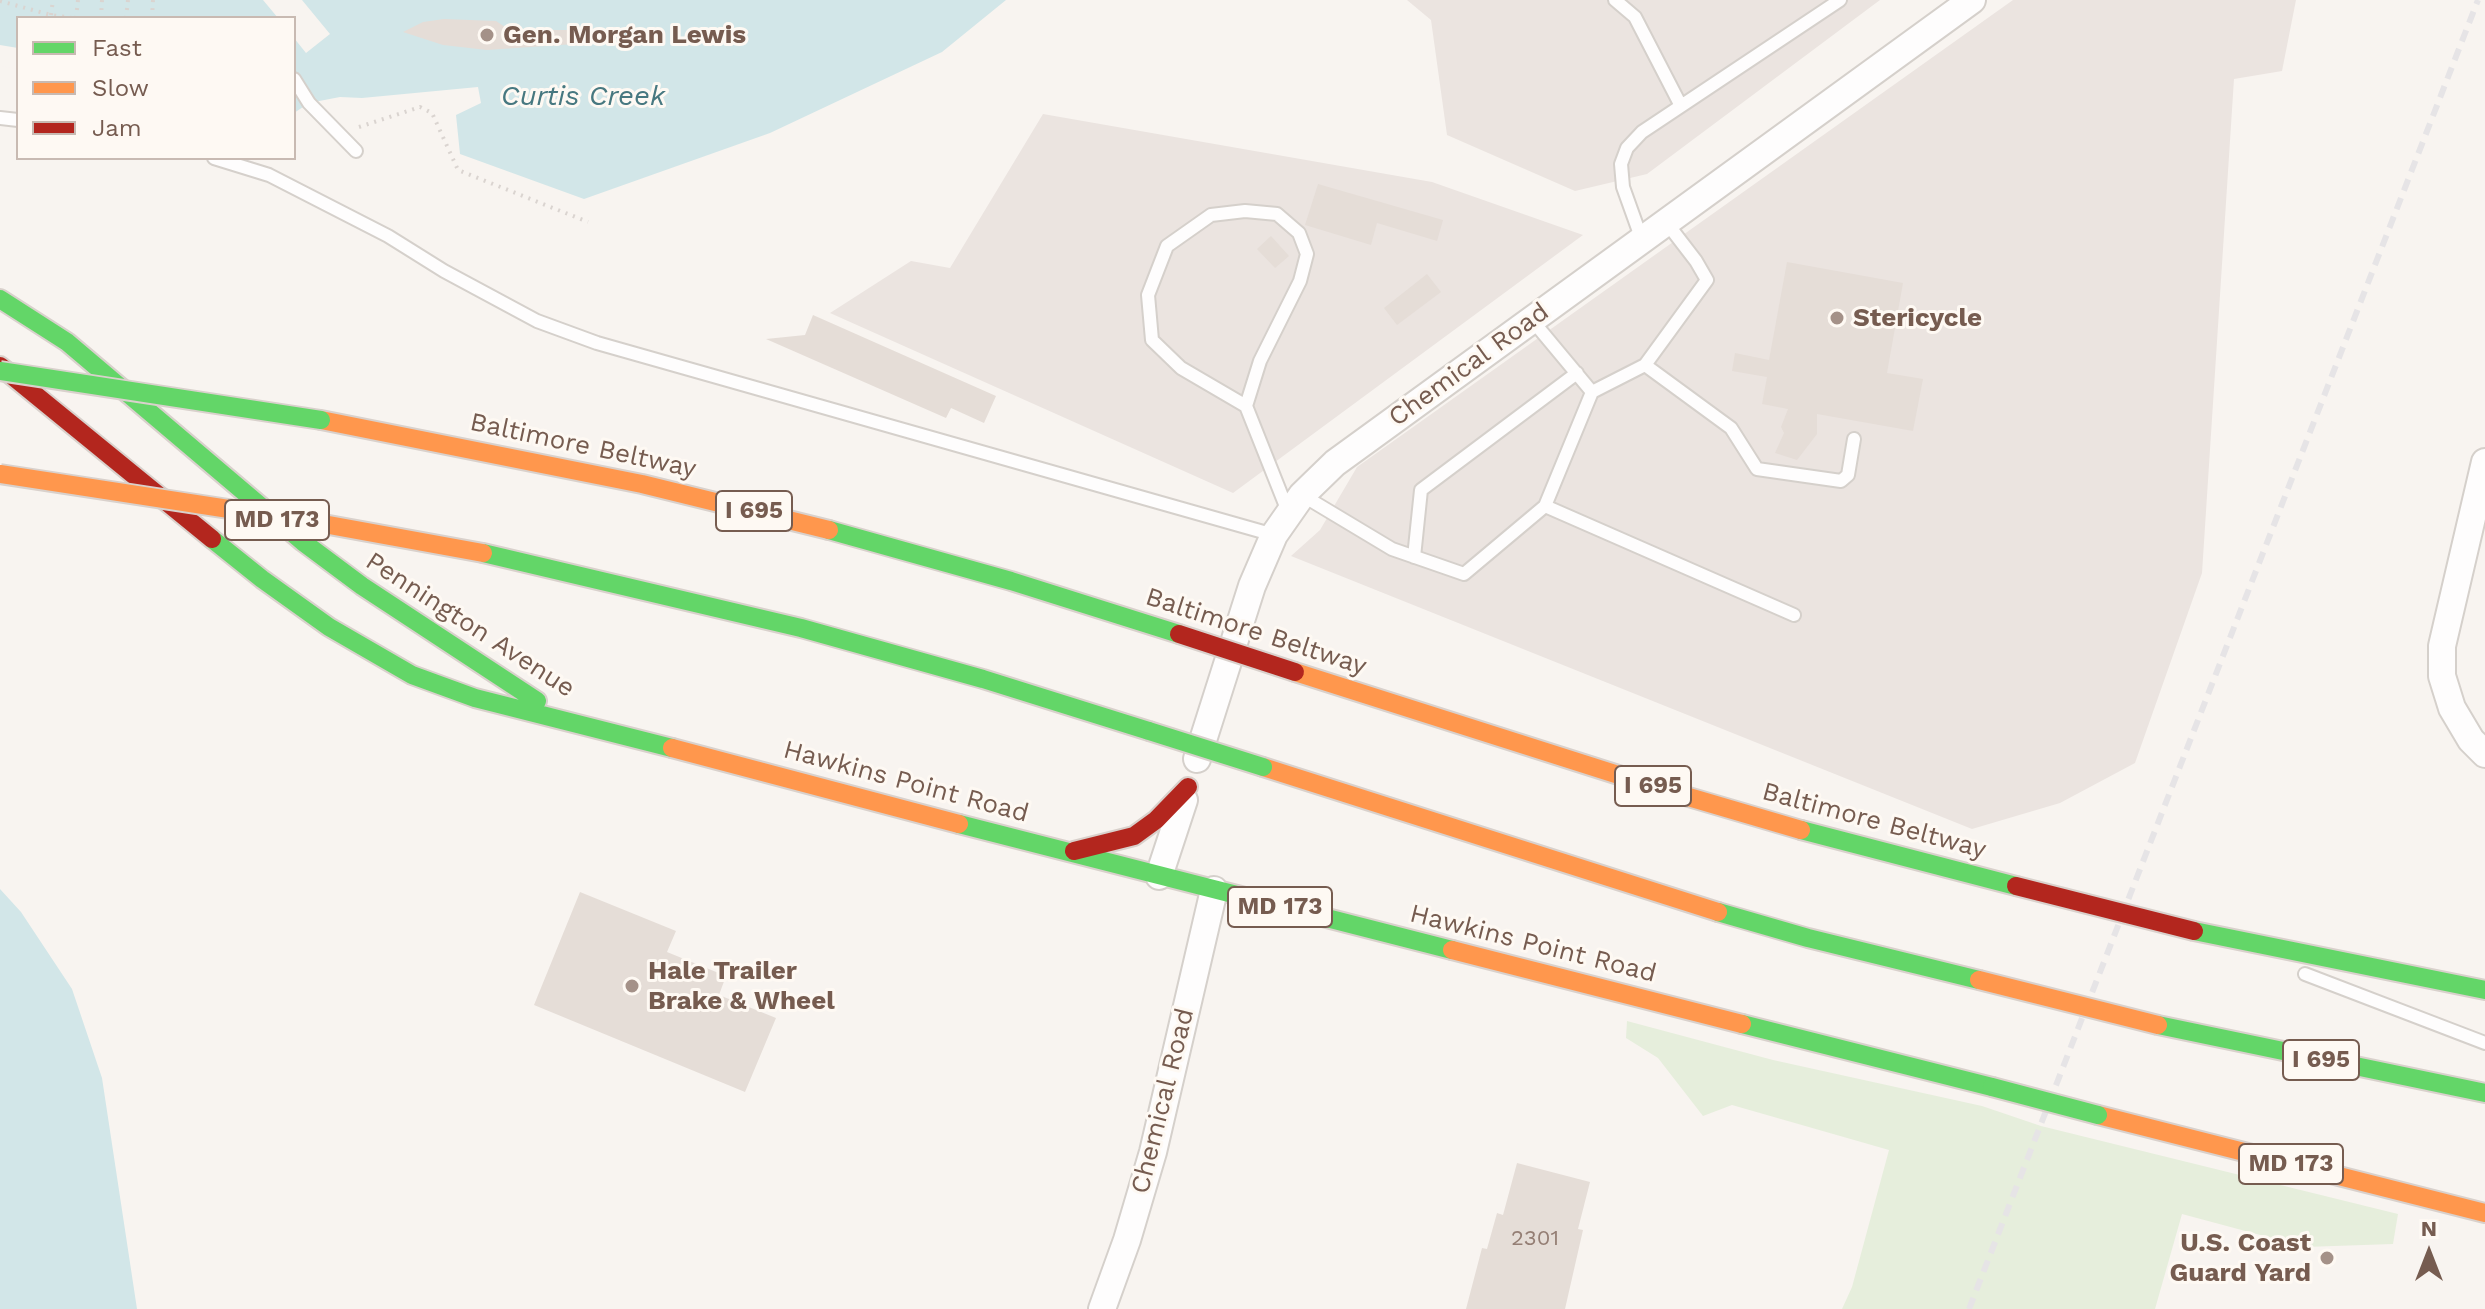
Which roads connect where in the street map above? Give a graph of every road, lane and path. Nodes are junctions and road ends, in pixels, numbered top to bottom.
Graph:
1 (53, 0) edge
2 (1615, 0) edge
3 (1840, 0) edge
4 (1972, 0) edge
5 (0, 1) edge
6 (51, 15) junction
7 (59, 16) edge
8 (296, 82) edge
9 (1681, 106) junction
10 (359, 127) dead end
11 (356, 151) dead end
12 (220, 160) edge
13 (588, 222) dead end
14 (1666, 222) junction
15 (1642, 240) junction
16 (0, 299) edge
17 (1532, 320) junction
18 (1645, 365) junction
19 (0, 369) edge
20 (1577, 373) junction
21 (1592, 392) junction
22 (1246, 406) junction
23 (1854, 439) dead end
24 (2485, 462) edge
25 (0, 474) edge
26 (1545, 506) junction
27 (1288, 515) junction
28 (1414, 557) junction
29 (1794, 615) dead end
30 (569, 721) junction
31 (2485, 754) edge
32 (1188, 787) junction
33 (1068, 852) junction
34 (1159, 876) junction
35 (1214, 890) junction
36 (2194, 931) junction
37 (2267, 959) dead end
38 (2296, 970) dead end
39 (2485, 990) edge
40 (2485, 1043) edge
41 (2471, 1077) dead end
42 (2402, 1078) junction
43 (2485, 1093) edge
44 (2485, 1213) edge
45 (1102, 1309) edge

1 - 6 path
2 - 9 lane
3 - 9 lane
4 - 14 street, Chemical Road
5 - 6 path
6 - 7 path
8 - 11 lane
9 - 15 lane
10 - 13 path
12 - 27 lane
14 - 15 street, Chemical Road
14 - 18 lane
15 - 17 street, Chemical Road
16 - 30 main road, Pennington Avenue / MD 173
17 - 20 lane
17 - 27 street, Chemical Road
18 - 21 lane
18 - 23 lane
19 - 30 main road, Pennington Avenue / MD 173
19 - 36 main road, Baltimore Beltway / I 695, bridge
20 - 21 lane
20 - 28 lane
21 - 26 lane
22 - 22 lane
22 - 27 lane
24 - 31 street
25 - 42 main road, I 695, bridge
26 - 28 lane
26 - 29 lane
27 - 28 lane
27 - 32 street, Chemical Road
30 - 33 main road, Hawkins Point Road / MD 173
32 - 33 main road
32 - 34 street, Chemical Road
33 - 34 main road, Hawkins Point Road / MD 173
34 - 35 main road, Hawkins Point Road / MD 173
35 - 44 main road, Hawkins Point Road / MD 173, bridge
35 - 45 street, Chemical Road
36 - 37 lane
36 - 39 main road, Baltimore Beltway / I 695
38 - 40 lane
41 - 42 lane
42 - 43 main road, I 695

